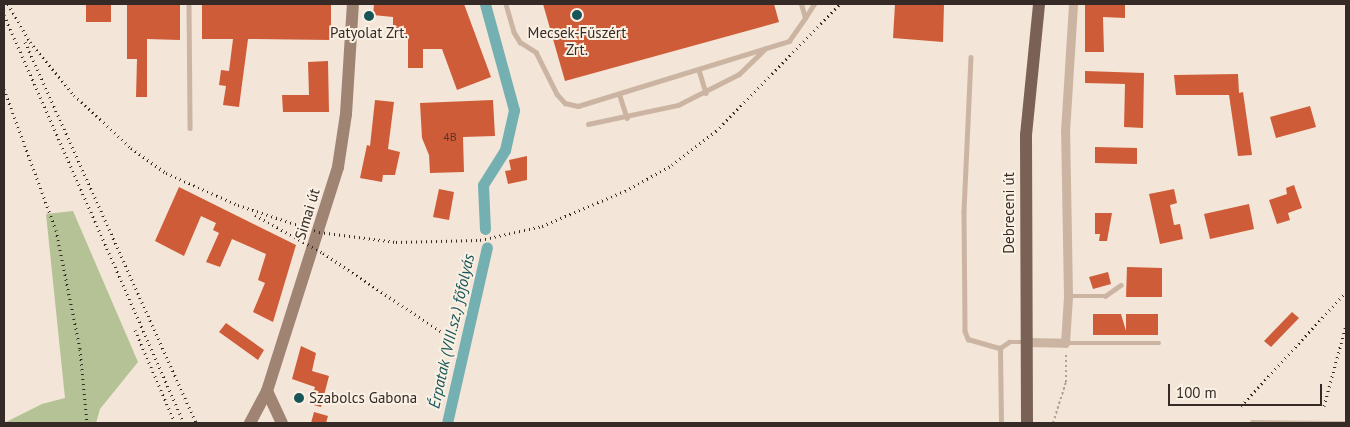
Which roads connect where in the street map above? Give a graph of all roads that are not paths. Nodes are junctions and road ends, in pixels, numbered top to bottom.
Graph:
1 (189, 4) edge
2 (353, 4) edge
3 (506, 4) edge
4 (801, 4) edge
5 (814, 4) edge
6 (1039, 4) edge
7 (1073, 4) edge
8 (805, 18) junction
9 (766, 48) junction
10 (971, 57) dead end
11 (699, 70) junction
12 (706, 93) junction
13 (620, 96) junction
14 (627, 118) junction
15 (588, 124) dead end
16 (190, 128) dead end
17 (1121, 286) dead end
18 (1068, 296) junction
19 (1026, 342) junction
20 (1066, 343) junction
21 (1159, 343) dead end
22 (1000, 348) junction
23 (268, 391) junction
24 (1252, 422) dead end
25 (250, 423) edge
26 (282, 423) edge
27 (1001, 423) edge
28 (1026, 423) edge
29 (1270, 423) edge
30 (1326, 423) edge
31 (1346, 423) edge

1 - 16 lane
2 - 23 main road, Simai út
3 - 13 lane
4 - 8 lane
5 - 8 lane
6 - 19 main road, Debreceni út
7 - 18 street
8 - 9 lane
9 - 11 lane
9 - 12 lane
10 - 22 lane
11 - 12 lane
11 - 13 lane
12 - 14 lane
13 - 14 lane
14 - 15 lane
17 - 18 lane
18 - 20 street
19 - 20 street
19 - 22 lane
19 - 28 main road, Debreceni út
20 - 21 lane
22 - 27 lane
23 - 25 main road, Simai út
23 - 26 main road
24 - 29 lane
29 - 30 lane
30 - 31 lane

